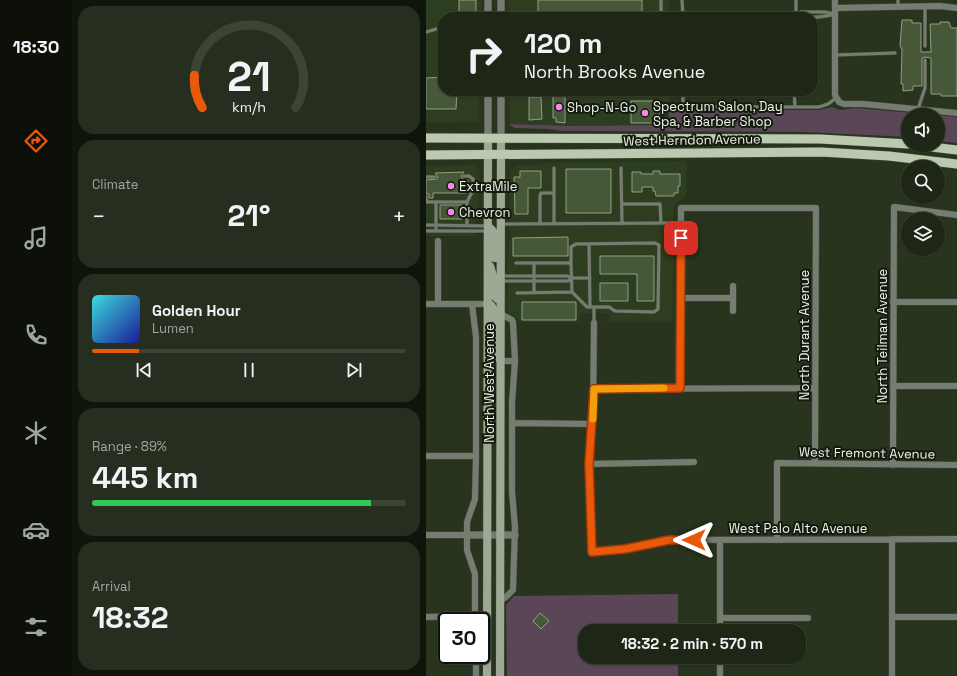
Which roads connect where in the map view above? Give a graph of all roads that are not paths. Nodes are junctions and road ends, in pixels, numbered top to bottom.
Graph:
1 (488, 0) edge
2 (501, 0) edge
3 (660, 0) edge
4 (682, 0) edge
5 (796, 0) edge
6 (835, 0) edge
7 (898, 3) edge
8 (925, 6) junction
9 (957, 8) edge
10 (835, 11) junction
11 (488, 12) edge
12 (501, 12) edge
13 (660, 12) edge
14 (682, 12) edge
15 (796, 12) edge
16 (801, 12) edge
17 (818, 12) edge
18 (818, 12) edge
19 (438, 28) edge
20 (426, 32) edge
21 (925, 46) dead end
22 (896, 53) dead end
23 (835, 55) junction
24 (925, 60) dead end
25 (488, 96) edge
26 (501, 96) edge
27 (683, 96) edge
28 (794, 96) edge
29 (836, 98) junction
30 (795, 107) junction
31 (907, 108) edge
32 (918, 108) edge
33 (945, 112) edge
34 (957, 113) edge
35 (426, 138) edge
36 (488, 138) junction
37 (501, 138) junction
38 (901, 144) edge
39 (945, 149) edge
40 (957, 150) edge
41 (488, 154) junction
42 (501, 154) junction
43 (426, 155) edge
44 (957, 164) edge
45 (554, 168) dead end
46 (621, 168) dead end
47 (464, 176) dead end
48 (427, 177) edge
49 (435, 177) dead end
50 (554, 193) junction
51 (426, 196) edge
52 (427, 202) edge
53 (436, 202) junction
54 (468, 202) junction
55 (622, 204) junction
56 (957, 214) edge
57 (500, 224) junction
58 (540, 224) junction
59 (554, 224) junction
60 (622, 224) junction
61 (661, 224) junction
62 (681, 224) junction
63 (426, 225) edge
64 (436, 225) junction
65 (467, 225) junction
66 (488, 228) junction
67 (426, 231) edge
68 (436, 231) junction
69 (438, 242) dead end
70 (589, 244) junction
71 (488, 260) junction
72 (516, 263) dead end
73 (534, 263) junction
74 (571, 263) junction
75 (534, 276) junction
76 (572, 278) junction
77 (590, 278) junction
78 (500, 279) junction
79 (534, 281) junction
80 (733, 286) dead end
81 (534, 292) junction
82 (572, 292) junction
83 (518, 293) dead end
84 (680, 298) junction
85 (733, 298) junction
86 (500, 301) junction
87 (893, 302) junction
88 (957, 302) edge
89 (426, 304) edge
90 (438, 304) junction
91 (472, 304) junction
92 (488, 304) junction
93 (592, 307) junction
94 (733, 311) dead end
95 (501, 314) junction
96 (594, 323) joint
97 (500, 361) junction
98 (516, 361) junction
99 (893, 386) junction
100 (957, 386) edge
101 (680, 388) junction
102 (815, 388) junction
103 (594, 389) junction
104 (512, 423) junction
105 (592, 424) junction
106 (426, 456) edge
107 (476, 456) junction
108 (694, 462) dead end
109 (815, 463) junction
110 (589, 464) junction
111 (893, 465) junction
112 (957, 465) edge
113 (426, 535) edge
114 (467, 535) junction
115 (487, 535) junction
116 (515, 535) junction
117 (500, 536) junction
118 (957, 539) edge
119 (720, 540) junction
120 (777, 540) junction
121 (892, 540) junction
122 (500, 601) junction
123 (476, 612) edge
124 (426, 617) edge
125 (438, 617) edge
126 (892, 617) junction
127 (957, 617) edge
128 (720, 618) junction
129 (808, 618) dead end
130 (720, 624) edge
131 (476, 664) edge
132 (720, 664) edge
133 (476, 676) edge
134 (487, 676) edge
135 (500, 676) edge
136 (720, 676) edge
137 (892, 676) edge

1 - 11 street
2 - 12 street
3 - 13 lane
4 - 14 lane
5 - 15 lane
6 - 10 street
7 - 8 street
7 - 10 street
8 - 9 street
8 - 21 lane
10 - 17 lane
10 - 23 street
16 - 18 lane
19 - 20 lane
22 - 23 lane
23 - 29 street
24 - 32 lane
25 - 36 street, North West Avenue
26 - 37 street, North West Avenue
27 - 30 lane
28 - 30 lane
29 - 30 lane
29 - 31 street
33 - 34 street
35 - 36 main road, West Herndon Avenue
36 - 37 main road, West Herndon Avenue
36 - 41 main road, North West Avenue
37 - 38 main road, West Herndon Avenue
37 - 42 main road, North West Avenue
39 - 40 main road
41 - 42 main road, West Herndon Avenue
41 - 43 main road, West Herndon Avenue
41 - 66 main road, North West Avenue
42 - 44 main road, West Herndon Avenue
42 - 57 main road, North West Avenue
45 - 50 lane
46 - 55 lane
47 - 54 lane
48 - 49 lane
50 - 58 lane
50 - 59 lane
51 - 52 lane
52 - 53 lane
53 - 54 lane
53 - 64 lane
54 - 65 lane
55 - 60 lane
55 - 61 lane
56 - 87 street, North Teilman Avenue
57 - 58 lane
57 - 78 main road, North West Avenue
58 - 59 lane
59 - 60 lane
60 - 61 lane
61 - 62 lane
62 - 84 street
62 - 102 street, North Durant Avenue
63 - 64 lane
64 - 65 lane
64 - 68 lane
65 - 66 lane
66 - 68 lane
66 - 71 main road, North West Avenue
66 - 78 main road
67 - 68 lane
69 - 90 street
70 - 74 lane
70 - 77 lane
70 - 93 lane
71 - 86 main road
71 - 92 main road, North West Avenue
72 - 73 lane
73 - 74 lane
73 - 75 lane
74 - 76 lane
75 - 76 lane
75 - 78 lane
75 - 79 lane
76 - 77 lane
76 - 79 lane
76 - 82 lane
77 - 93 lane
78 - 79 lane
78 - 86 main road, North West Avenue
79 - 81 lane
80 - 85 street
81 - 82 lane
81 - 83 lane
82 - 93 lane
84 - 85 street
84 - 101 street
85 - 94 street
86 - 95 main road, North West Avenue
87 - 88 street
87 - 99 street, North Teilman Avenue
89 - 90 street
90 - 91 street
91 - 92 street
91 - 107 street
92 - 97 main road
92 - 115 main road, North West Avenue
93 - 96 lane
95 - 97 main road, North West Avenue
95 - 98 street
96 - 103 street
97 - 98 street
97 - 117 main road, North West Avenue
98 - 104 street
99 - 100 street
99 - 111 street, North Teilman Avenue
101 - 102 street
101 - 103 street
102 - 109 street, North Durant Avenue
103 - 105 street
104 - 105 street
104 - 116 street
105 - 110 street
106 - 107 street
107 - 114 street
108 - 110 street
109 - 111 street, West Fremont Avenue
109 - 120 street, West Fremont Avenue
110 - 119 street, West Palo Alto Avenue
111 - 112 street, West Fremont Avenue
113 - 114 street
114 - 115 street
114 - 123 street
115 - 117 street
115 - 134 main road, North West Avenue
116 - 117 street
116 - 122 street
117 - 122 main road, North West Avenue
118 - 121 street, West Palo Alto Avenue
119 - 120 street, West Palo Alto Avenue
119 - 128 street
120 - 121 street, West Palo Alto Avenue
121 - 126 street
122 - 135 main road, North West Avenue
124 - 125 street
126 - 127 street
126 - 137 street
128 - 129 street
128 - 130 street
131 - 133 street
132 - 136 street

